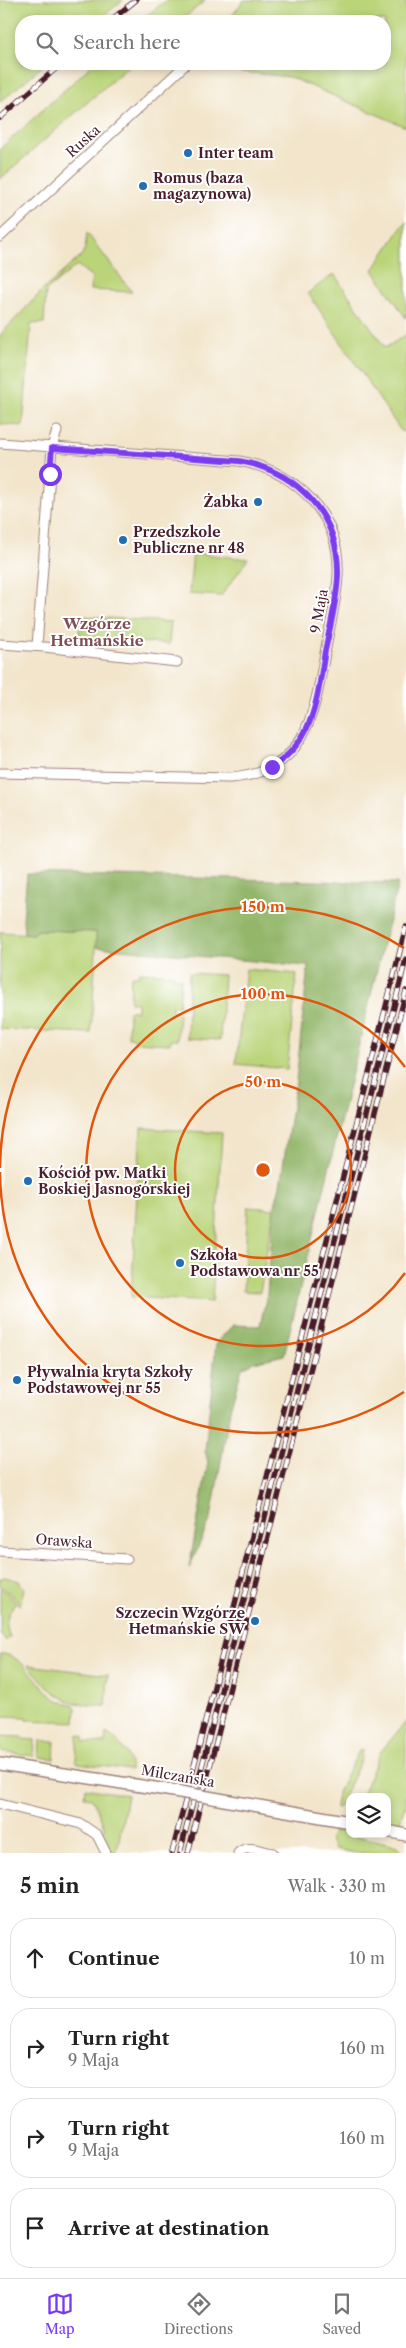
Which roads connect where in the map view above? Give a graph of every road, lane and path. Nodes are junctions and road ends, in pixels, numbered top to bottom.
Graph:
1 (180, 70) edge
2 (0, 237) edge
3 (57, 431) dead end
4 (0, 443) edge
5 (52, 448) junction
6 (0, 644) edge
7 (37, 646) junction
8 (177, 662) dead end
9 (0, 773) edge
10 (0, 1551) edge
11 (127, 1560) dead end
12 (0, 1764) edge
13 (0, 1804) edge
14 (346, 1821) edge
15 (391, 1832) edge
16 (406, 1835) edge
17 (106, 1853) edge
18 (238, 1853) edge
19 (268, 1853) edge

1 - 2 street, Ruska
3 - 5 street
4 - 5 street, 9 Maja
5 - 7 street
5 - 9 street, 9 Maja
6 - 7 street
7 - 8 street
10 - 11 street, Orawska
12 - 14 street, Milczańska, bridge
13 - 17 street
15 - 16 street
18 - 19 street

